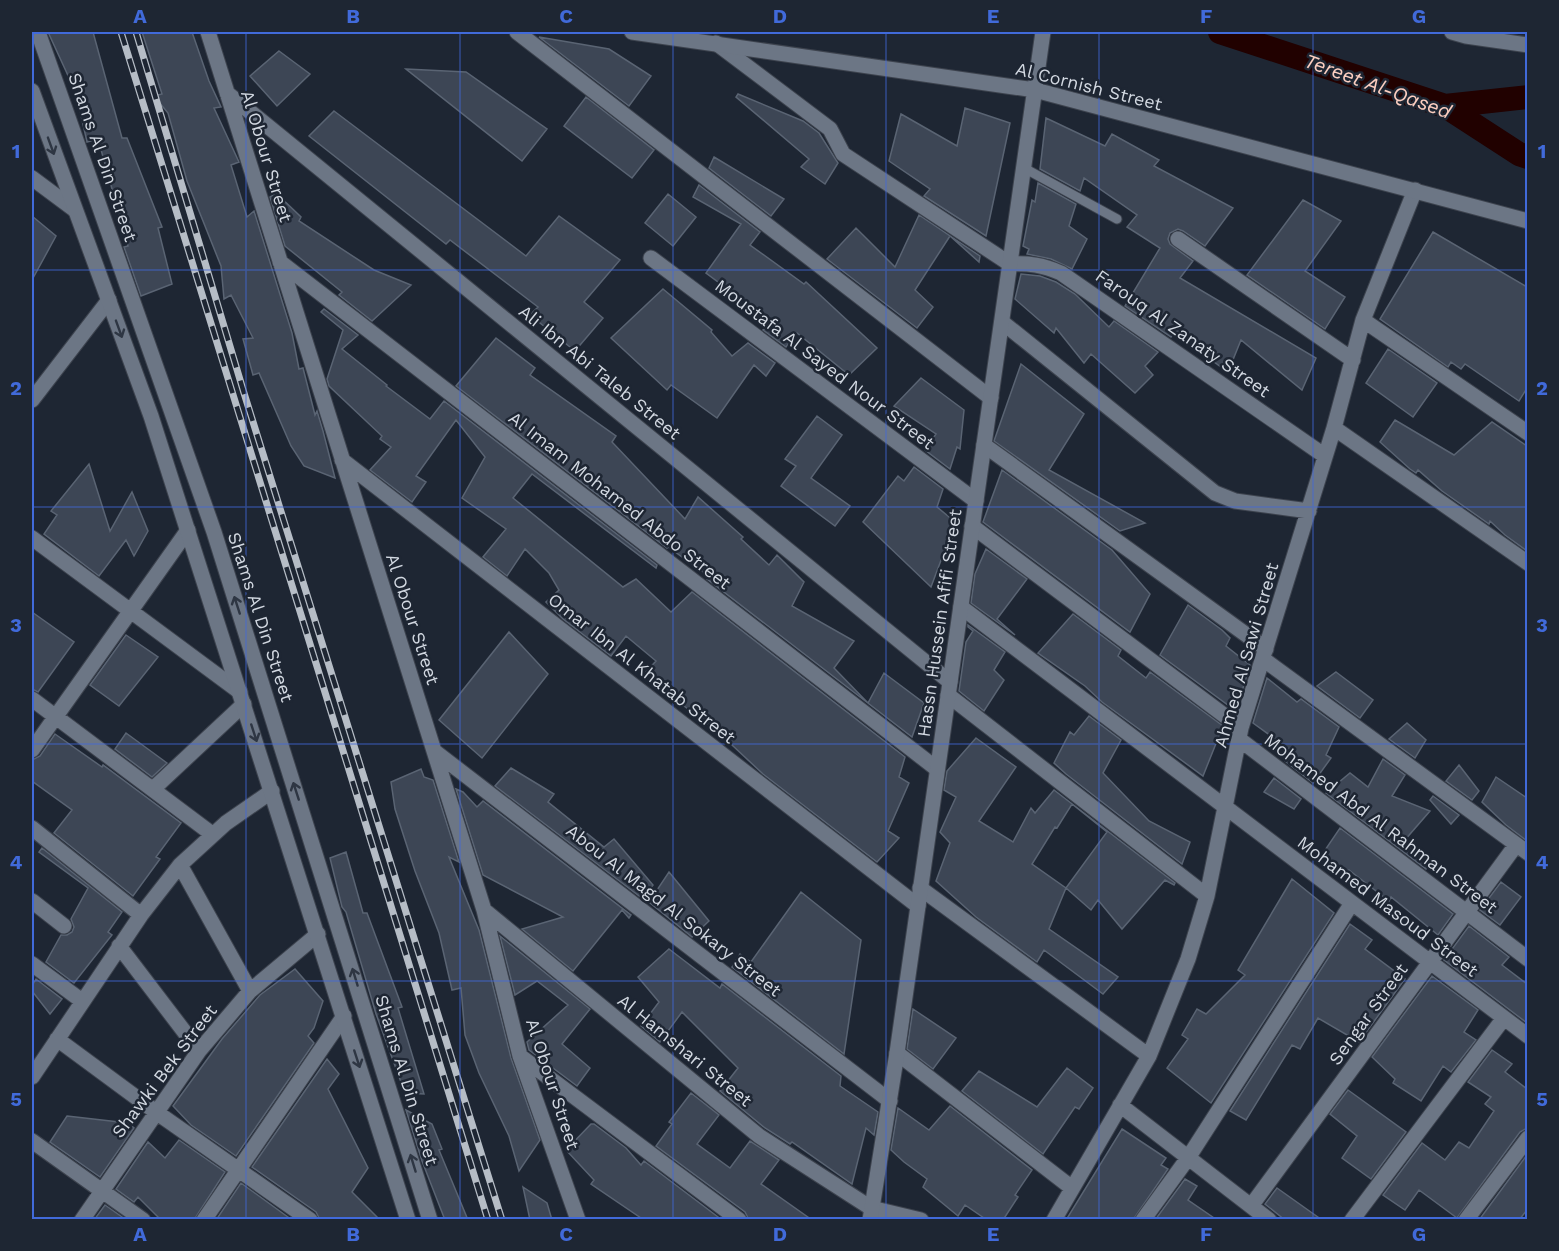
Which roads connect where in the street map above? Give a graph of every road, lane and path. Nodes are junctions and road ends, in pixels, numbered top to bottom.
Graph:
1 (38, 32) edge
2 (208, 32) edge
3 (517, 32) edge
4 (632, 32) edge
5 (1042, 32) edge
6 (1452, 32) edge
7 (716, 43) junction
8 (1527, 45) edge
9 (1035, 90) junction
10 (32, 91) edge
11 (226, 92) junction
12 (1024, 168) junction
13 (32, 178) edge
14 (1415, 190) junction
15 (75, 210) junction
16 (1117, 219) dead end
17 (1527, 221) edge
18 (1178, 239) dead end
19 (651, 258) dead end
20 (280, 262) junction
21 (1010, 264) junction
22 (109, 300) junction
23 (1363, 320) junction
24 (1002, 322) junction
25 (1353, 360) junction
26 (991, 398) junction
27 (32, 400) edge
28 (171, 407) junction
29 (151, 416) junction
30 (1334, 428) junction
31 (1527, 433) edge
32 (984, 445) junction
33 (1325, 456) junction
34 (342, 460) junction
35 (976, 501) junction
36 (1309, 511) junction
37 (972, 526) junction
38 (188, 530) junction
39 (32, 538) edge
40 (1527, 563) edge
41 (961, 607) junction
42 (130, 611) junction
43 (1265, 654) junction
44 (949, 688) junction
45 (242, 698) junction
46 (32, 699) edge
47 (55, 716) junction
48 (1240, 733) junction
49 (32, 750) edge
50 (434, 751) junction
51 (937, 769) junction
52 (153, 789) junction
53 (272, 791) junction
54 (1225, 807) junction
55 (32, 828) edge
56 (212, 834) junction
57 (1522, 849) edge
58 (180, 866) junction
59 (920, 888) junction
60 (1208, 896) junction
61 (32, 901) edge
62 (1352, 903) junction
63 (918, 906) junction
64 (484, 910) junction
65 (1466, 912) junction
66 (141, 915) junction
67 (64, 926) dead end
68 (318, 934) junction
69 (120, 946) junction
70 (1527, 959) edge
71 (1430, 962) junction
72 (32, 964) edge
73 (250, 991) junction
74 (81, 1001) junction
75 (344, 1017) junction
76 (1504, 1018) junction
77 (1527, 1036) edge
78 (57, 1039) junction
79 (199, 1051) junction
80 (897, 1053) junction
81 (520, 1056) junction
82 (1149, 1056) junction
83 (32, 1077) edge
84 (890, 1101) junction
85 (1120, 1105) junction
86 (156, 1112) junction
87 (1527, 1138) edge
88 (32, 1141) edge
89 (1188, 1158) junction
90 (238, 1170) junction
91 (1072, 1188) junction
92 (101, 1190) junction
93 (1251, 1206) junction
94 (871, 1214) edge
95 (82, 1220) edge
96 (143, 1220) edge
97 (204, 1220) edge
98 (310, 1220) edge
99 (408, 1220) edge
100 (430, 1220) edge
101 (578, 1220) edge
102 (739, 1220) edge
103 (921, 1220) edge
104 (1054, 1220) edge
105 (1143, 1220) edge
106 (1269, 1220) edge
107 (1352, 1220) edge
108 (1466, 1220) edge

1 - 28 street, Shams Al Din Street
2 - 11 street, Al Obour Street
3 - 26 street
4 - 7 street, Al Cornish Street
5 - 9 street, Hassn Hussein Afifi Street
6 - 8 street
7 - 9 street, Al Cornish Street
7 - 21 street
9 - 12 street, Hassn Hussein Afifi Street
9 - 14 street, Al Cornish Street
10 -> 15 street
11 - 20 street, Al Obour Street
11 - 44 street, Ali Ibn Abi Taleb Street
12 - 16 lane
12 - 21 street, Hassn Hussein Afifi Street
13 - 15 street
14 - 17 street, Al Cornish Street
14 - 23 street, Ahmed Al Sawi Street
15 - 22 street
18 - 25 street
19 - 35 street, Moustafa Al Sayed Nour Street
20 - 34 street, Al Obour Street
20 - 51 street, Al Imam Mohamed Abdo Street
21 - 24 street, Hassn Hussein Afifi Street
21 - 33 street, Farouq Al Zanaty Street
22 - 27 street
22 -> 29 street
23 - 25 street, Ahmed Al Sawi Street
23 - 31 street
24 - 26 street, Hassn Hussein Afifi Street
24 - 36 street
25 - 30 street, Ahmed Al Sawi Street
26 - 32 street, Hassn Hussein Afifi Street
28 - 29 street
100 -> 28 street, Shams Al Din Street
29 - 38 street
30 - 33 street, Ahmed Al Sawi Street
30 - 40 street
32 - 35 street, Hassn Hussein Afifi Street
32 - 43 street
33 - 36 street, Ahmed Al Sawi Street
34 - 50 street, Al Obour Street
34 - 63 street, Omar Ibn Al Khatab Street
35 - 37 street, Hassn Hussein Afifi Street
36 - 43 street, Ahmed Al Sawi Street
37 - 41 street, Hassn Hussein Afifi Street
37 - 48 street, Mohamed Abd Al Rahman Street
38 - 42 street
38 - 45 street
39 - 42 street
41 - 44 street, Hassn Hussein Afifi Street
41 - 54 street, Mohamed Masoud Street
42 - 45 street
42 - 47 street
43 - 48 street, Ahmed Al Sawi Street
43 - 57 street
44 - 51 street, Hassn Hussein Afifi Street
44 - 60 street, Ali Ibn Abi Taleb Street
45 - 52 street
45 -> 53 street
46 - 47 street
47 - 49 street
47 - 52 street
48 - 54 street, Ahmed Al Sawi Street
48 - 65 street, Mohamed Abd Al Rahman Street
50 - 64 street, Al Obour Street
50 - 84 street, Abou Al Magd Al Sokary Street
51 - 59 street, Hassn Hussein Afifi Street
52 - 56 street
53 - 56 street
53 - 68 street
54 - 60 street, Ahmed Al Sawi Street
54 - 62 street, Mohamed Masoud Street
55 - 66 street
56 - 58 street
57 - 65 street, Sengar Street
58 - 66 street
58 - 73 street
59 - 63 street, Hassn Hussein Afifi Street
59 - 82 street
60 - 82 street, Ahmed Al Sawi Street
61 - 67 street
62 - 71 street, Mohamed Masoud Street
62 - 89 street
63 - 80 street, Hassn Hussein Afifi Street
64 - 81 street, Al Obour Street
64 - 94 street, Al Hamshari Street
65 - 70 street, Mohamed Abd Al Rahman Street
65 - 71 street, Sengar Street
66 - 69 street
68 - 73 street, Shawki Bek Street
68 - 75 street
69 - 74 street
69 - 79 street
71 - 76 street, Mohamed Masoud Street
71 - 93 street, Sengar Street
72 - 74 street
73 - 79 street, Shawki Bek Street
74 - 78 street
75 - 90 street
75 -> 99 street
76 - 77 street, Mohamed Masoud Street
76 - 107 street
78 - 83 street
78 - 86 street
79 - 86 street, Shawki Bek Street
80 - 84 street, Hassn Hussein Afifi Street
80 - 91 street
81 - 101 street, Al Obour Street
81 - 102 street
82 - 85 street, Ahmed Al Sawi Street
84 - 94 street, Hassn Hussein Afifi Street
85 - 89 street
85 - 91 street, Ahmed Al Sawi Street
86 - 90 street
86 - 92 street, Shawki Bek Street
87 - 108 street
88 - 92 street
89 - 93 street
89 - 105 street
90 - 97 street
90 - 98 street
91 - 104 street, Ahmed Al Sawi Street
92 - 95 street, Shawki Bek Street
92 - 96 street
93 - 106 street
94 - 103 street, Al Hamshari Street

